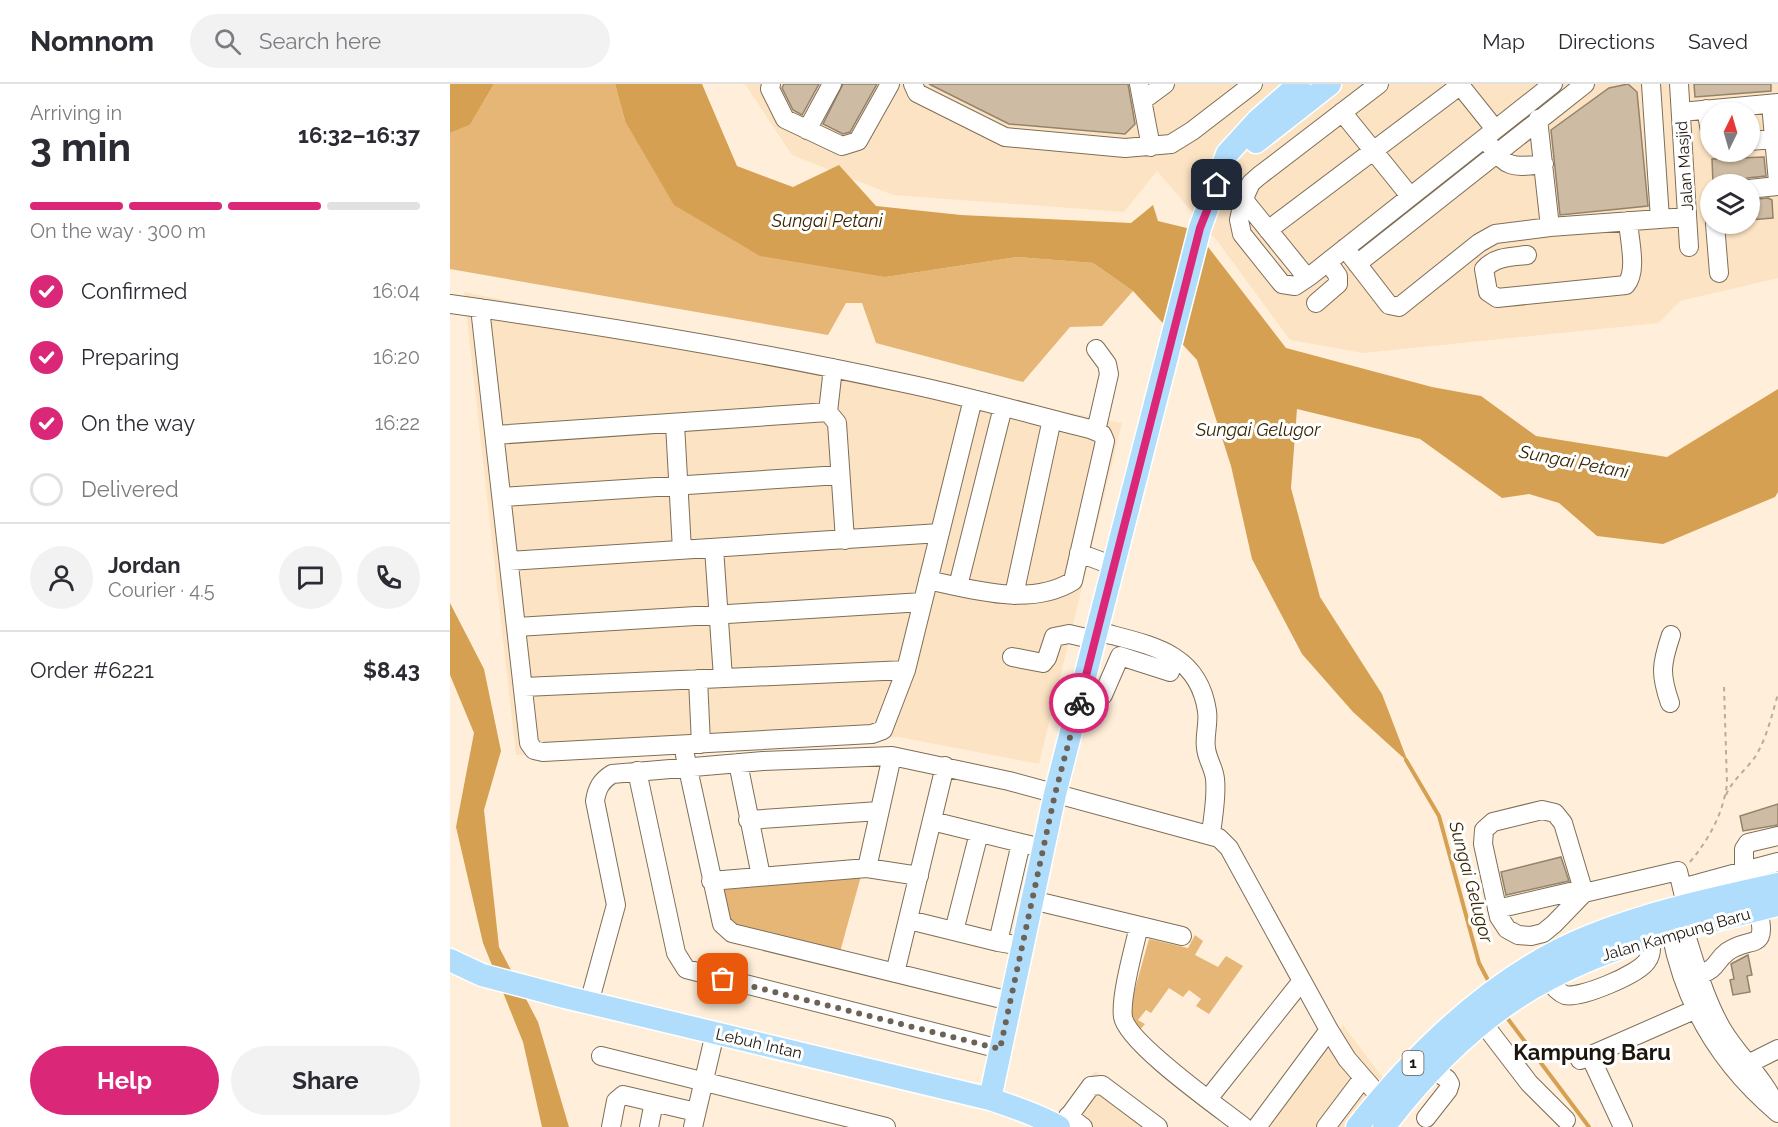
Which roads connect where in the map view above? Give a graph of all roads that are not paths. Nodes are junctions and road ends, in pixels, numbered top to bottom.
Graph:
1 (771, 84) edge
2 (832, 84) edge
3 (1165, 84) edge
4 (1253, 84) edge
5 (1299, 84) edge
6 (1330, 84) edge
7 (1379, 84) edge
8 (1460, 84) edge
9 (1553, 84) edge
10 (1585, 84) edge
11 (1651, 84) edge
12 (1679, 84) edge
13 (913, 86) edge
14 (887, 88) edge
15 (1140, 93) edge
16 (1774, 104) edge
17 (1700, 110) edge
18 (1342, 112) junction
19 (1681, 112) junction
20 (1538, 119) junction
21 (807, 130) junction
22 (1490, 133) junction
23 (1774, 139) junction
24 (1760, 140) edge
25 (1150, 147) junction
26 (1373, 150) junction
27 (1495, 153) junction
28 (1544, 164) junction
29 (1778, 182) edge
30 (1217, 185) junction
31 (1778, 186) edge
32 (1760, 188) edge
33 (1410, 196) junction
34 (1244, 198) junction
35 (1687, 217) junction
36 (1660, 219) junction
37 (1628, 221) junction
38 (1550, 227) junction
39 (1268, 230) junction
40 (1716, 234) edge
41 (1689, 247) dead end
42 (1345, 248) junction
43 (1527, 255) dead end
44 (1328, 262) junction
45 (1357, 264) junction
46 (1719, 273) dead end
47 (1310, 276) junction
48 (1316, 303) dead end
49 (450, 304) edge
50 (480, 308) junction
51 (1096, 349) dead end
52 (832, 368) junction
53 (973, 399) junction
54 (1003, 407) junction
55 (828, 412) junction
56 (1052, 419) junction
57 (675, 424) junction
58 (1096, 431) junction
59 (495, 435) junction
60 (840, 475) junction
61 (679, 485) junction
62 (502, 497) junction
63 (940, 533) junction
64 (844, 540) junction
65 (714, 548) junction
66 (682, 550) junction
67 (1079, 553) junction
68 (509, 561) junction
69 (1114, 566) junction
70 (928, 580) junction
71 (958, 586) junction
72 (1014, 595) junction
73 (923, 602) junction
74 (718, 613) junction
75 (517, 627) junction
76 (1096, 635) junction
77 (1671, 635) dead end
78 (1012, 657) dead end
79 (906, 670) junction
80 (1170, 672) dead end
81 (723, 678) junction
82 (698, 679) junction
83 (524, 687) junction
84 (1082, 691) junction
85 (1670, 703) dead end
86 (693, 744) junction
87 (892, 756) junction
88 (738, 763) junction
89 (686, 766) junction
90 (945, 766) junction
91 (637, 771) junction
92 (1055, 794) junction
93 (879, 811) junction
94 (748, 820) junction
95 (932, 822) junction
96 (979, 833) junction
97 (1211, 834) junction
98 (1778, 836) edge
99 (1021, 843) junction
100 (1043, 848) junction
101 (1778, 862) edge
102 (867, 868) junction
103 (761, 876) junction
104 (919, 876) junction
105 (711, 881) junction
106 (1682, 888) junction
107 (1584, 893) junction
108 (1032, 900) junction
109 (1763, 900) edge
110 (1497, 909) junction
111 (909, 920) junction
112 (1139, 926) junction
113 (954, 931) junction
114 (1670, 931) junction
115 (1182, 936) dead end
116 (1589, 936) junction
117 (999, 942) junction
118 (1022, 946) junction
119 (450, 960) edge
120 (895, 972) junction
121 (450, 973) edge
122 (1699, 975) junction
123 (487, 977) junction
124 (1301, 982) junction
125 (1513, 989) junction
126 (1010, 1001) junction
127 (589, 1003) junction
128 (1694, 1010) junction
129 (1486, 1023) junction
130 (1329, 1030) junction
131 (715, 1033) junction
132 (1000, 1049) junction
133 (1778, 1049) edge
134 (601, 1056) dead end
135 (1748, 1064) junction
136 (1434, 1069) junction
137 (1363, 1078) junction
138 (703, 1083) junction
139 (1380, 1097) junction
140 (990, 1098) junction
141 (1208, 1099) junction
142 (654, 1102) junction
143 (1403, 1102) junction
144 (1778, 1113) edge
145 (1566, 1120) dead end
146 (697, 1122) edge
147 (1038, 1122) edge
148 (1063, 1123) edge
149 (1432, 1123) edge
150 (611, 1127) edge
151 (649, 1127) edge
152 (886, 1127) edge
153 (1083, 1127) edge
154 (1158, 1127) edge
155 (1244, 1127) edge
156 (1257, 1127) edge
157 (1326, 1127) edge
158 (1357, 1127) edge
159 (1384, 1127) edge
160 (1623, 1127) edge

1 - 21 street
2 - 21 street
3 - 15 street
4 - 25 street
5 - 30 main road
6 - 30 main road
7 - 18 street
8 - 22 street
8 - 26 street
9 - 22 street
10 - 20 street
11 - 36 street
12 - 19 street, Jalan Masjid
13 - 14 street
13 - 25 street
14 - 21 street
15 - 25 street
16 - 23 street
17 - 19 street
18 - 26 street
18 - 34 street
19 - 35 street, Jalan Masjid
20 - 27 street
20 - 28 street
22 - 27 street
22 - 33 street
23 - 24 street
23 - 29 street
26 - 33 street
26 - 39 street
27 - 28 street
27 - 45 street
28 - 38 street
30 - 69 main road
31 - 32 street
33 - 42 street
34 - 39 street
34 - 47 street
35 - 36 street
35 - 41 street, Jalan Masjid
36 - 37 street
37 - 38 street
37 - 43 street
38 - 45 street
39 - 47 street
40 - 46 street
42 - 44 street
42 - 45 street
44 - 47 street
44 - 48 street
49 - 50 street
50 - 52 street
50 - 59 street
51 - 58 street
52 - 53 street
52 - 55 street
53 - 54 street
53 - 63 street
54 - 56 street
54 - 71 street
55 - 57 street
55 - 60 street
56 - 58 street
56 - 72 street
57 - 59 street
57 - 61 street
58 - 67 street
59 - 62 street
60 - 61 street
60 - 64 street
61 - 62 street
61 - 66 street
62 - 68 street
63 - 64 street
63 - 70 street
64 - 65 street
65 - 66 street
65 - 74 street
66 - 68 street
67 - 69 street
67 - 72 street
68 - 75 street
69 - 76 main road
70 - 71 street
70 - 73 street
71 - 72 street
73 - 74 street
73 - 79 street
74 - 75 street
74 - 81 street
75 - 83 street
76 - 78 street
76 - 84 main road
76 - 97 street
77 - 85 street
79 - 81 street
79 - 86 street
80 - 84 street
81 - 82 street
82 - 83 street
82 - 86 street
83 - 86 street
84 - 92 main road
86 - 89 street
87 - 88 street
87 - 90 street
87 - 93 street
88 - 89 street
88 - 94 street
89 - 91 street
89 - 105 street
90 - 92 street
90 - 95 street
91 - 127 street
91 - 132 street
92 - 97 street
92 - 100 main road
93 - 94 street
93 - 102 street
94 - 103 street
95 - 96 street
95 - 104 street
96 - 99 street
96 - 113 street
97 - 124 street
98 - 109 street
99 - 100 street
99 - 117 street
100 - 108 main road
101 - 109 street
102 - 103 street
102 - 104 street
103 - 105 street
104 - 111 street
105 - 120 street
106 - 107 street
106 - 109 main road, Jalan Kampung Baru / 1
106 - 116 main road, Jalan Kampung Baru / 1
107 - 110 street
107 - 110 street
107 - 110 street
108 - 112 street
108 - 118 main road
109 - 114 main road, Jalan Kampung Baru
109 - 122 street
111 - 113 street
111 - 120 street
112 - 115 street
112 - 141 street
113 - 117 street
114 - 116 main road
114 - 122 street
114 - 125 main road, Jalan Kampung Baru / 1
114 - 128 street
116 - 125 main road, Jalan Kampung Baru / 1
117 - 118 street
118 - 126 main road
119 - 123 main road, Lebuh Intan
120 - 126 street
121 - 123 main road, Lebuh Intan
122 - 135 street
123 - 127 main road, Lebuh Intan
124 - 130 street
124 - 141 street
125 - 129 main road, Jalan Kampung Baru / 1
126 - 132 main road
127 - 131 main road, Lebuh Intan
128 - 144 street
128 - 160 street
129 - 136 main road, Jalan Kampung Baru / 1
129 - 139 main road, Jalan Kampung Baru / 1
129 - 145 street
130 - 137 street
130 - 156 street
131 - 138 street
131 - 140 main road, Lebuh Intan
132 - 140 main road
133 - 135 street
134 - 138 street
135 - 144 street
136 - 143 main road, Jalan Kampung Baru / 1
136 - 149 street
137 - 139 street
137 - 157 street
138 - 146 street
138 - 152 street
139 - 158 main road, Jalan Kampung Baru / 1
140 - 147 main road, Lebuh Intan
141 - 155 street
142 - 146 street
142 - 150 street
142 - 151 street
143 - 149 street
143 - 159 main road, Jalan Kampung Baru / 1
147 - 148 main road, Lebuh Intan
148 - 153 street
148 - 154 street

